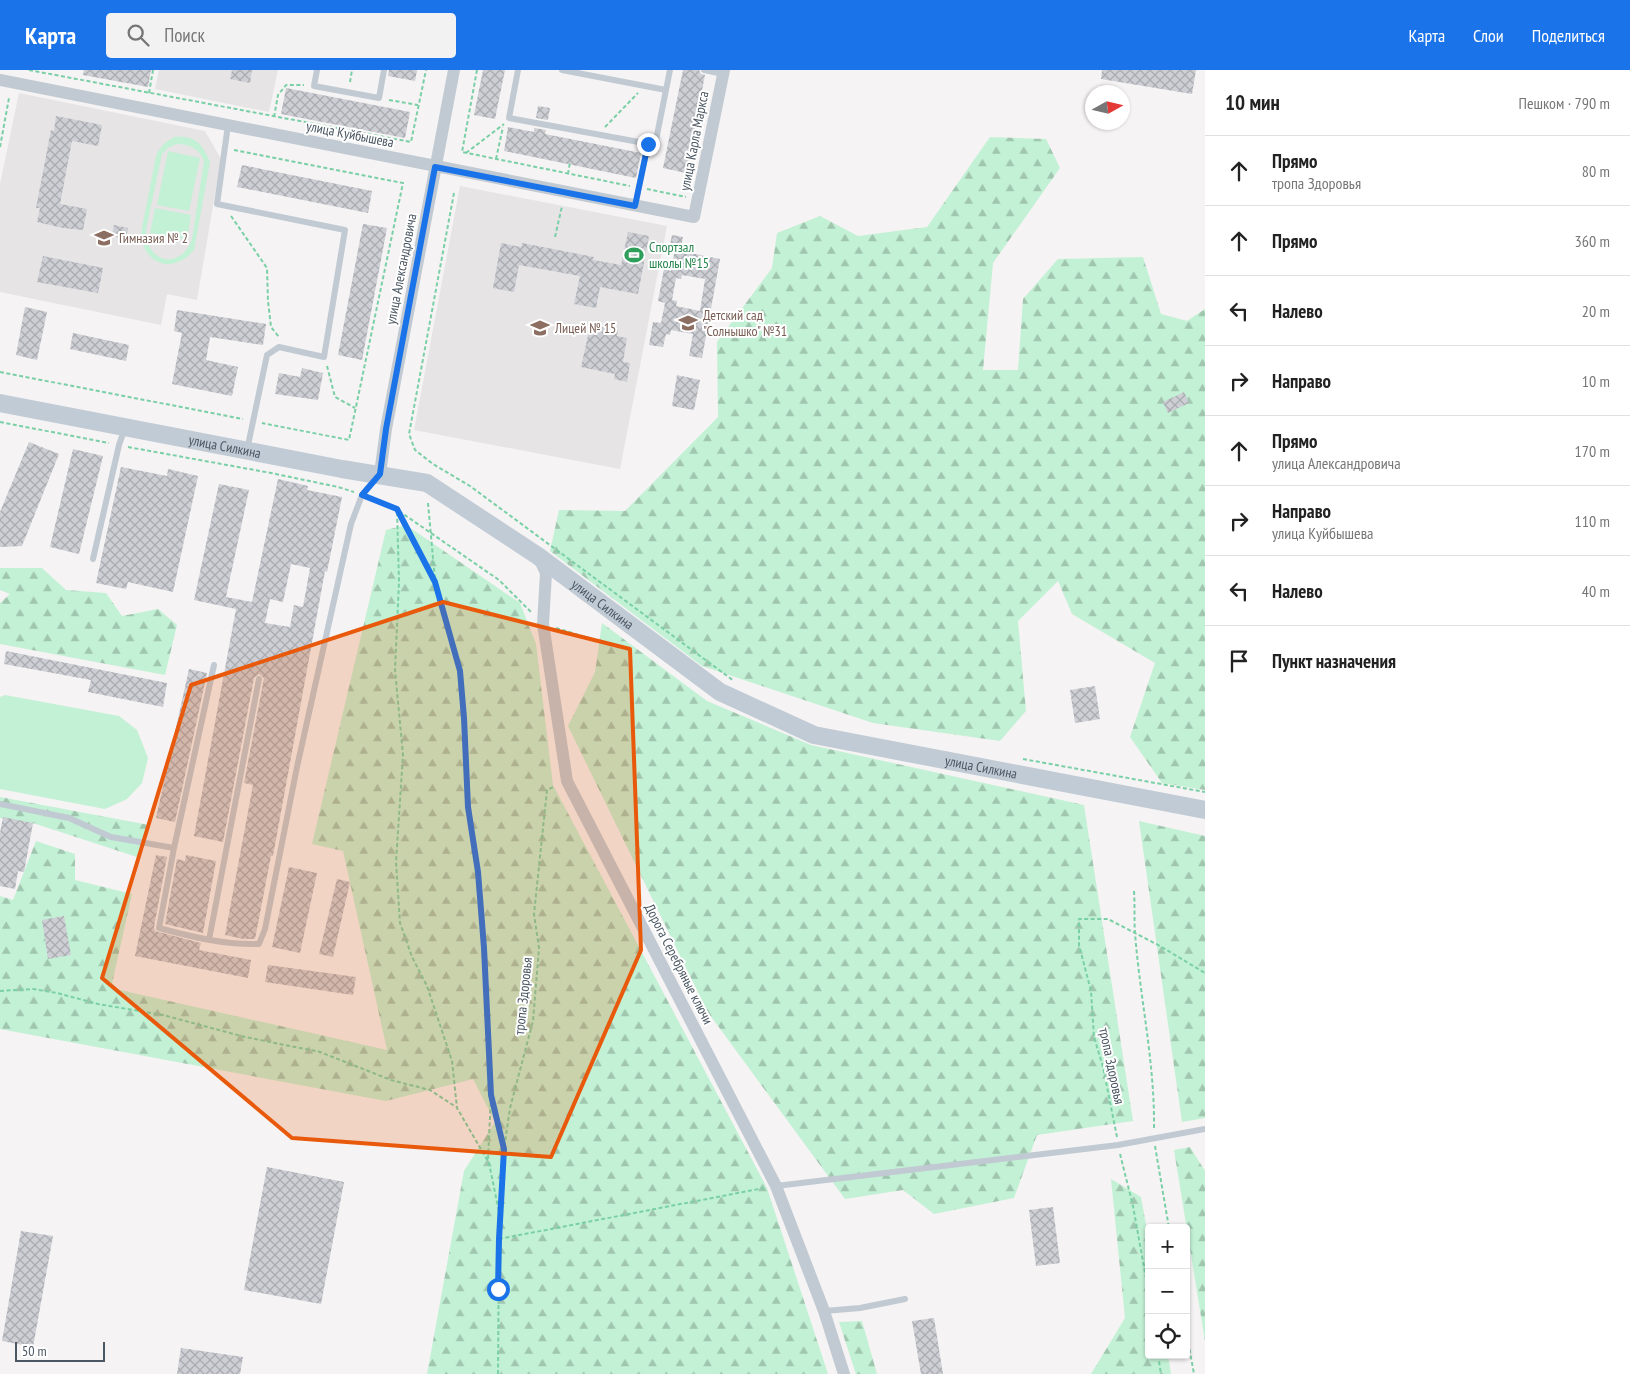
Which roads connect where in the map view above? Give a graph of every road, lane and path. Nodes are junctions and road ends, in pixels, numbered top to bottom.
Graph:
1 (29, 70) edge
2 (153, 70) edge
3 (317, 70) edge
4 (352, 70) edge
5 (384, 70) edge
6 (426, 70) edge
7 (454, 70) edge
8 (477, 70) edge
9 (518, 70) edge
10 (562, 70) edge
11 (670, 70) edge
12 (704, 70) edge
13 (723, 72) edge
14 (0, 80) edge
15 (314, 86) junction
16 (645, 86) junction
17 (666, 90) junction
18 (149, 93) junction
19 (348, 93) junction
20 (9, 98) dead end
21 (379, 98) junction
22 (418, 105) junction
23 (274, 116) junction
24 (509, 118) junction
25 (228, 125) junction
26 (503, 126) junction
27 (598, 134) junction
28 (648, 144) junction
29 (0, 147) edge
30 (225, 148) junction
31 (466, 153) junction
32 (496, 159) junction
33 (570, 162) dead end
34 (435, 167) junction
35 (568, 174) junction
36 (639, 188) junction
37 (454, 193) dead end
38 (688, 198) dead end
39 (224, 206) junction
40 (562, 206) dead end
41 (635, 206) junction
42 (694, 217) joint
43 (555, 236) dead end
44 (288, 349) junction
45 (324, 357) junction
46 (0, 372) edge
47 (0, 403) edge
48 (356, 408) junction
49 (253, 421) junction
50 (0, 422) edge
51 (126, 427) junction
52 (119, 445) junction
53 (247, 450) junction
54 (380, 474) junction
55 (426, 483) junction
56 (362, 495) junction
57 (397, 509) junction
58 (432, 534) junction
59 (538, 556) junction
60 (92, 559) dead end
61 (435, 582) junction
62 (543, 624) junction
63 (618, 647) dead end
64 (214, 665) dead end
65 (259, 679) dead end
66 (737, 683) dead end
67 (1022, 759) dead end
68 (567, 781) junction
69 (1205, 792) edge
70 (0, 804) edge
71 (1205, 810) edge
72 (174, 848) junction
73 (1134, 891) dead end
74 (1135, 933) junction
75 (209, 940) junction
76 (1205, 973) edge
77 (0, 991) edge
78 (491, 1095) junction
79 (457, 1108) junction
80 (1205, 1129) edge
81 (1154, 1137) junction
82 (1118, 1144) junction
83 (504, 1149) junction
84 (488, 1161) junction
85 (776, 1186) junction
86 (500, 1217) junction
87 (1168, 1224) edge
88 (499, 1239) junction
89 (1145, 1273) edge
90 (905, 1299) dead end
91 (824, 1311) junction
92 (1190, 1352) edge
93 (1159, 1359) edge
94 (498, 1374) edge
95 (844, 1374) edge
96 (1161, 1374) edge
97 (1194, 1374) edge

1 - 18 path
2 - 18 path
3 - 15 lane
4 - 19 path
5 - 21 lane
6 - 22 path
7 - 34 street, улица Александровича
8 - 31 path
9 - 24 lane
10 - 16 lane
11 - 17 lane
12 - 13 lane
13 - 42 street, улица Карла Маркса
14 - 25 street, улица Куйбышева
15 - 19 lane
15 - 23 path
16 - 17 lane
16 - 27 path
17 - 28 lane
18 - 23 path
19 - 21 lane
20 - 29 path
21 - 22 path
22 - 23 path
24 - 26 path
24 - 27 lane
25 - 30 lane
25 - 34 street, улица Куйбышева
26 - 31 path
26 - 32 path
27 - 28 lane
28 - 36 lane
30 - 39 lane
30 - 48 path
31 - 32 path
32 - 35 path
33 - 35 path
34 - 41 street, улица Куйбышева
34 - 54 street, улица Александровича
35 - 36 path
36 - 38 path
36 - 41 lane
37 - 66 path
39 - 44 path
39 - 45 lane
40 - 43 path
41 - 42 street, улица Куйбышева
44 - 45 lane
44 - 49 lane
45 - 48 path
46 - 49 path
47 - 51 main road, улица Силкина
48 - 49 path
49 - 53 lane
50 - 52 path
51 - 52 lane
51 - 53 main road, улица Силкина
52 - 56 path
52 - 60 lane
53 - 54 main road, улица Силкина
54 - 55 main road, улица Силкина
54 - 56 lane
55 - 58 path
55 - 59 main road, улица Силкина
56 - 57 path
56 - 75 lane
57 - 58 path
57 - 61 path
57 - 79 path
58 - 61 path
58 - 62 path
59 - 62 street, Дорога Серебряные ключи
59 - 71 main road, улица Силкина
61 - 78 path
62 - 63 path
62 - 68 street, Дорога Серебряные ключи
64 - 72 lane
65 - 75 lane
67 - 69 path
68 - 83 path, тропа Здоровья
68 - 85 street, Дорога Серебряные ключи
70 - 72 lane
72 - 75 lane
73 - 74 path
74 - 76 path, тропа Здоровья
74 - 81 path
74 - 82 path, тропа Здоровья
77 - 79 path
78 - 83 path
78 - 84 path
79 - 84 path
80 - 81 lane
81 - 82 lane
81 - 87 path
82 - 85 lane
82 - 89 path, тропа Здоровья
83 - 86 path, тропа Здоровья
84 - 86 path
85 - 88 path
85 - 91 street, Дорога Серебряные ключи
86 - 88 path, тропа Здоровья
88 - 94 path, тропа Здоровья
90 - 91 lane
91 - 95 street, Дорога Серебряные ключи
92 - 97 path
93 - 96 path

